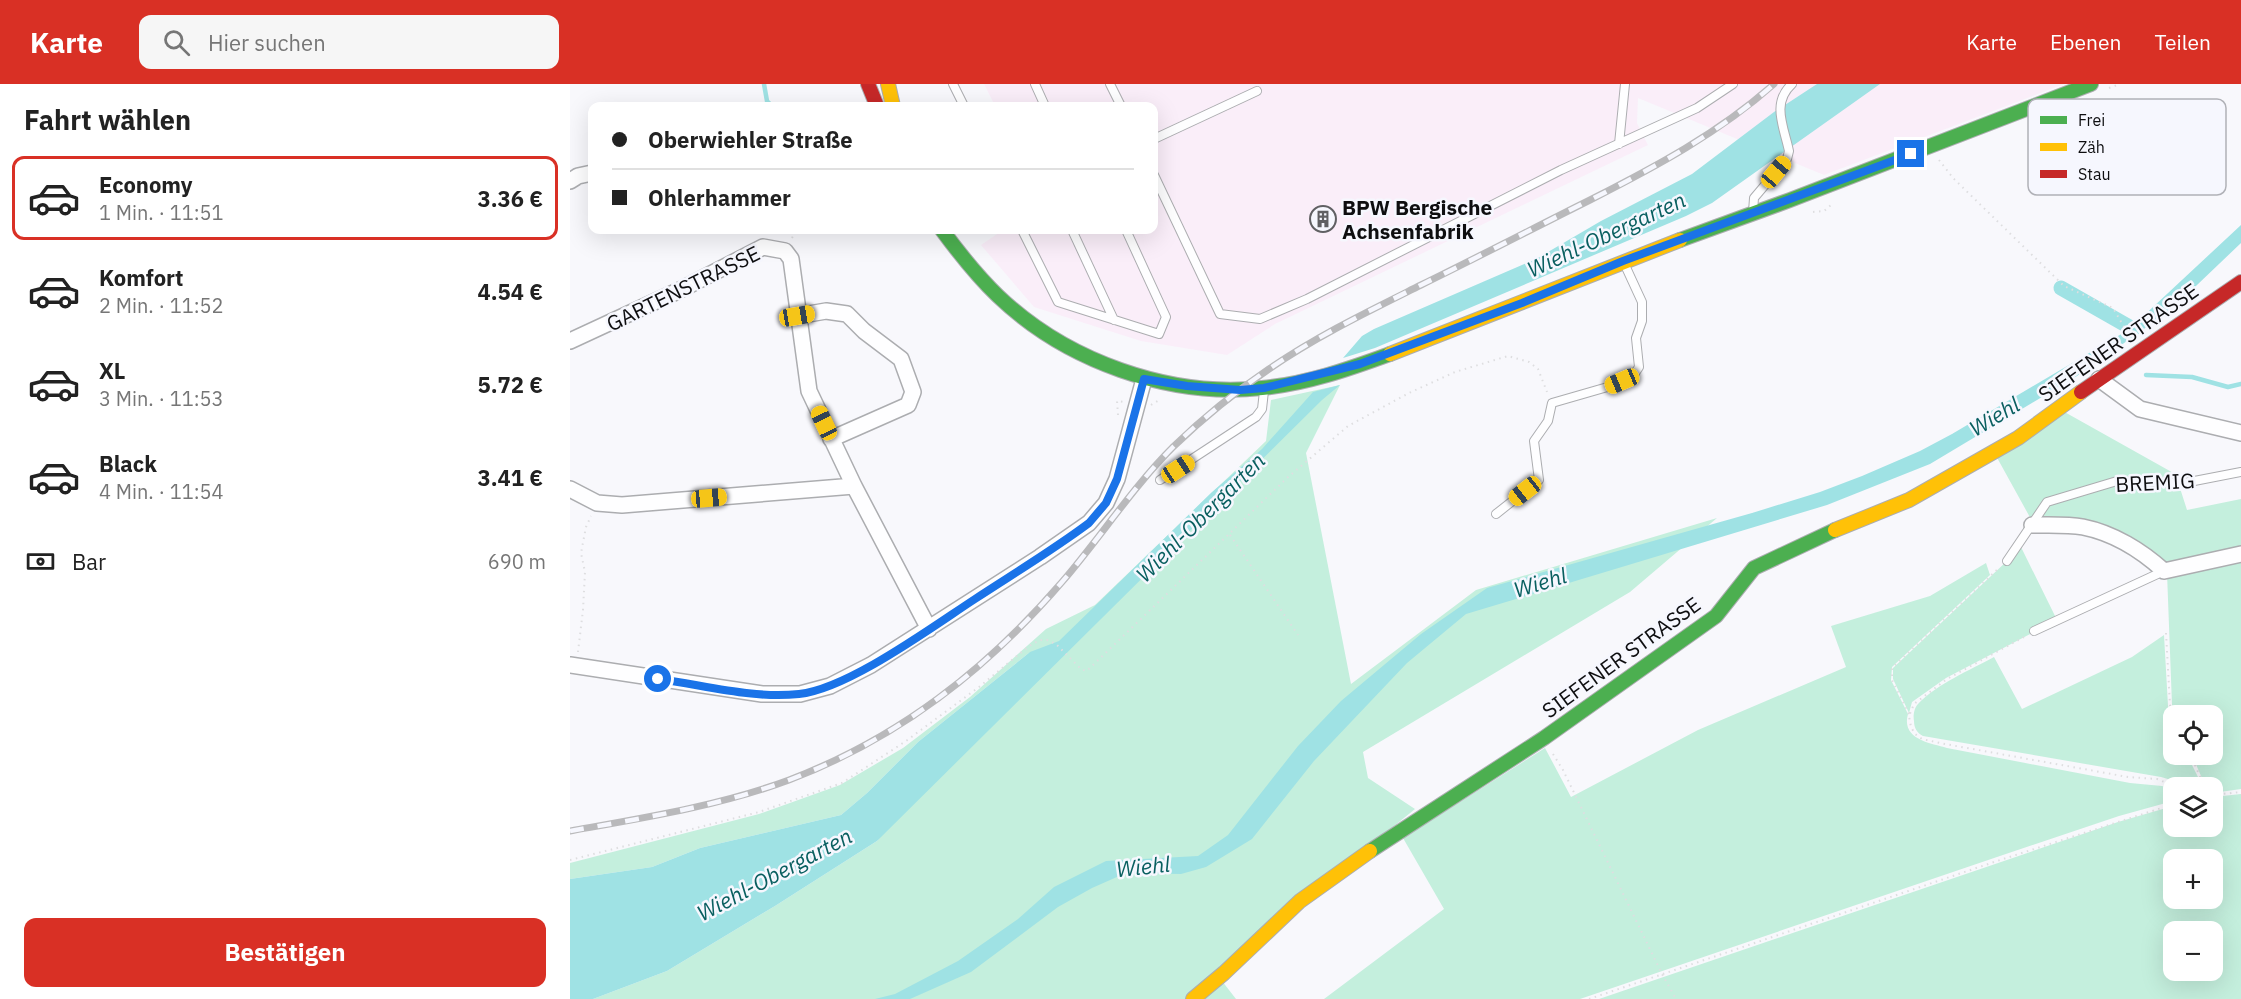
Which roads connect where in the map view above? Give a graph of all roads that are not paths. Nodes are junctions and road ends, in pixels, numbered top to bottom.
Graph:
1 (868, 84) edge
2 (888, 84) edge
3 (953, 84) edge
4 (1035, 84) edge
5 (1110, 84) edge
6 (1625, 84) edge
7 (1733, 84) edge
8 (1792, 84) edge
9 (2091, 84) edge
10 (1257, 91) dead end
11 (2053, 99) edge
12 (876, 102) edge
13 (892, 102) edge
14 (962, 102) edge
15 (1043, 102) edge
16 (1119, 102) edge
17 (2028, 109) edge
18 (1158, 138) edge
19 (1620, 144) junction
20 (588, 174) edge
21 (570, 181) edge
22 (1158, 183) edge
23 (1753, 213) junction
24 (945, 234) edge
25 (1024, 234) edge
26 (1074, 234) edge
27 (1128, 234) edge
28 (1623, 261) junction
29 (2241, 282) edge
30 (797, 316) junction
31 (1114, 320) junction
32 (570, 341) edge
33 (1144, 379) junction
34 (2098, 379) junction
35 (1264, 388) junction
36 (2241, 433) edge
37 (831, 439) junction
38 (2241, 472) edge
39 (1160, 480) dead end
40 (854, 486) junction
41 (570, 489) edge
42 (1496, 514) dead end
43 (2035, 518) junction
44 (2241, 554) edge
45 (2007, 561) road end
46 (2164, 571) junction
47 (929, 629) junction
48 (2034, 631) road end
49 (570, 666) edge
50 (1193, 999) edge

1 - 12 street
2 - 13 street
3 - 14 lane
4 - 15 lane
5 - 16 lane
6 - 19 lane
7 - 19 lane
8 - 23 lane
9 - 11 street
10 - 18 lane
17 - 23 street
19 - 22 lane
20 - 21 street
23 - 28 street
24 - 33 street
25 - 31 lane
26 - 31 lane
27 - 31 lane
28 - 35 street
28 - 42 lane
29 - 34 street, SIEFENER STRASSE
30 - 32 street, GARTENSTRASSE
30 - 37 street, GARTENSTRASSE
30 - 37 street
33 - 35 street
33 - 47 street
34 - 36 street
34 - 50 street, SIEFENER STRASSE
35 - 39 lane
37 - 40 street, GARTENSTRASSE
38 - 43 lane, BREMIG
40 - 41 street
40 - 47 street, GARTENSTRASSE
43 - 45 lane
43 - 46 street
44 - 46 street
46 - 48 lane
47 - 49 street

